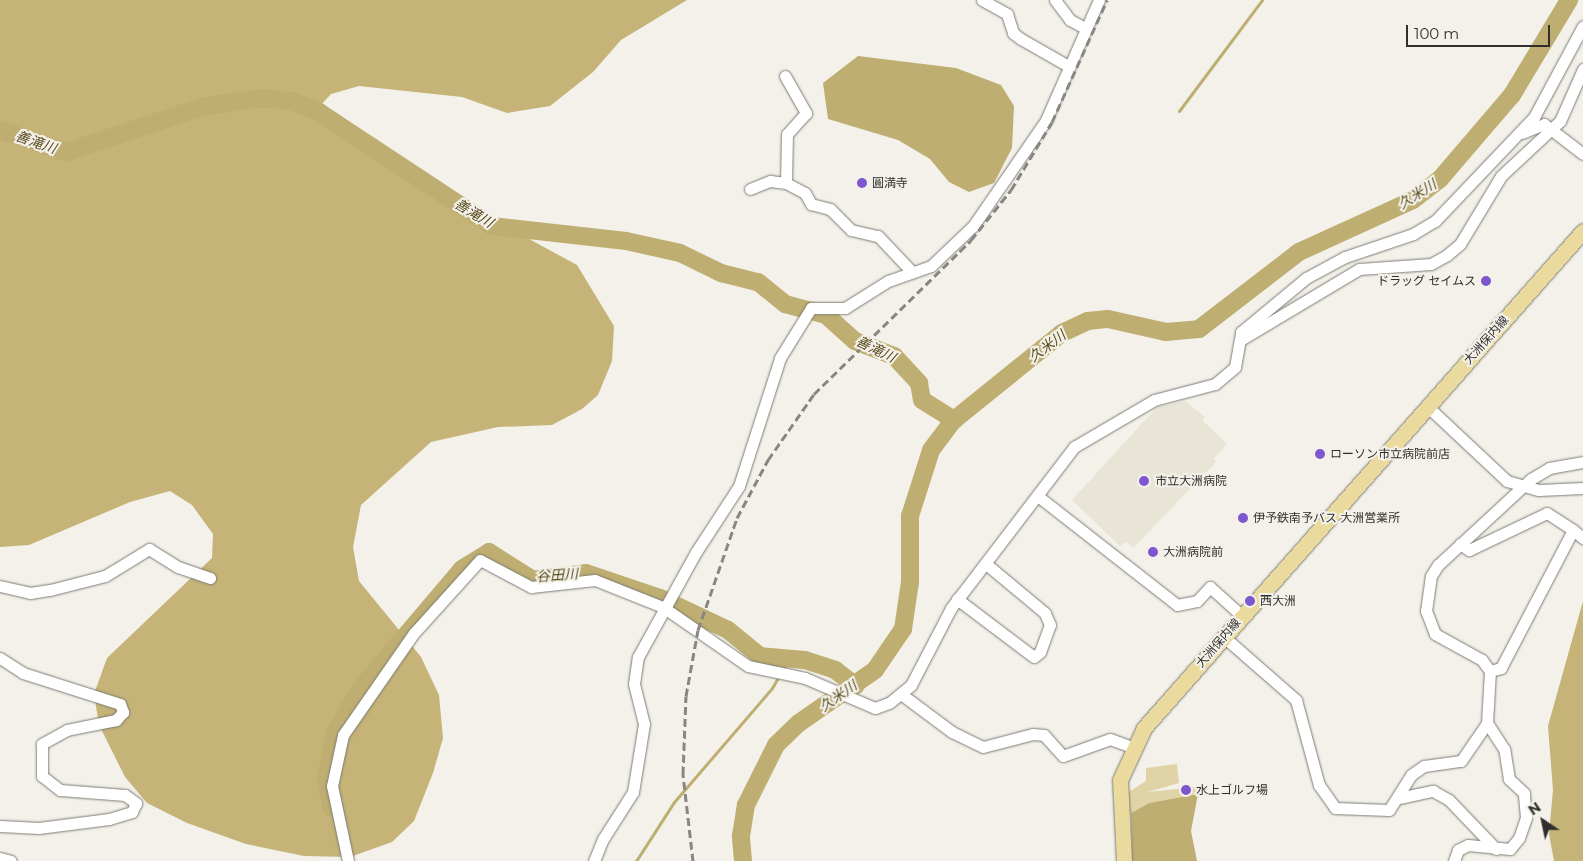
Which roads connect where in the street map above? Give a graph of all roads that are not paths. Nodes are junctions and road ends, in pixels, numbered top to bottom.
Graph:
1 (982, 0) edge
2 (1055, 0) edge
3 (1098, 0) edge
4 (1583, 26) edge
5 (1087, 29) junction
6 (1070, 67) junction
7 (1583, 69) edge
8 (785, 76) dead end
9 (1553, 129) junction
10 (1513, 139) junction
11 (1583, 154) edge
12 (786, 183) junction
13 (750, 190) dead end
14 (1583, 230) edge
15 (912, 272) junction
16 (1242, 339) junction
17 (1427, 406) junction
18 (1583, 462) edge
19 (1523, 487) junction
20 (1583, 488) edge
21 (1039, 497) junction
22 (1573, 530) junction
23 (1583, 538) edge
24 (1460, 544) junction
25 (986, 564) junction
26 (210, 578) dead end
27 (0, 586) edge
28 (957, 599) junction
29 (663, 607) junction
30 (1242, 616) junction
31 (1224, 637) junction
32 (0, 658) edge
33 (1490, 671) junction
34 (901, 694) junction
35 (1487, 723) junction
36 (1132, 746) junction
37 (1399, 798) junction
38 (0, 826) edge
39 (1496, 849) junction
40 (0, 858) edge
41 (11, 861) edge
42 (348, 861) edge
43 (594, 861) edge
44 (1124, 861) edge
45 (1454, 861) edge

1 - 6 street
2 - 5 street
3 - 5 street
4 - 10 street
5 - 6 street
6 - 15 street
7 - 9 street
8 - 12 street
9 - 10 street
9 - 11 street
9 - 16 street
10 - 16 street
12 - 13 street
12 - 15 street
14 - 17 main road, 大洲保内線
15 - 29 street
16 - 21 street
17 - 19 street
17 - 30 main road, 大洲保内線
18 - 19 street
19 - 20 street
19 - 24 street
21 - 25 street
21 - 30 street
22 - 23 street
22 - 24 street
22 - 33 street
24 - 33 street
25 - 28 street
25 - 28 street
26 - 27 street
28 - 34 street
29 - 34 street
29 - 42 street
29 - 43 street
30 - 31 main road, 大洲保内線
31 - 36 main road, 大洲保内線
31 - 37 street
32 - 38 street
33 - 35 street
34 - 36 street
35 - 37 street
35 - 39 street
36 - 44 main road, 大洲保内線
37 - 39 street
39 - 45 street
40 - 41 street

